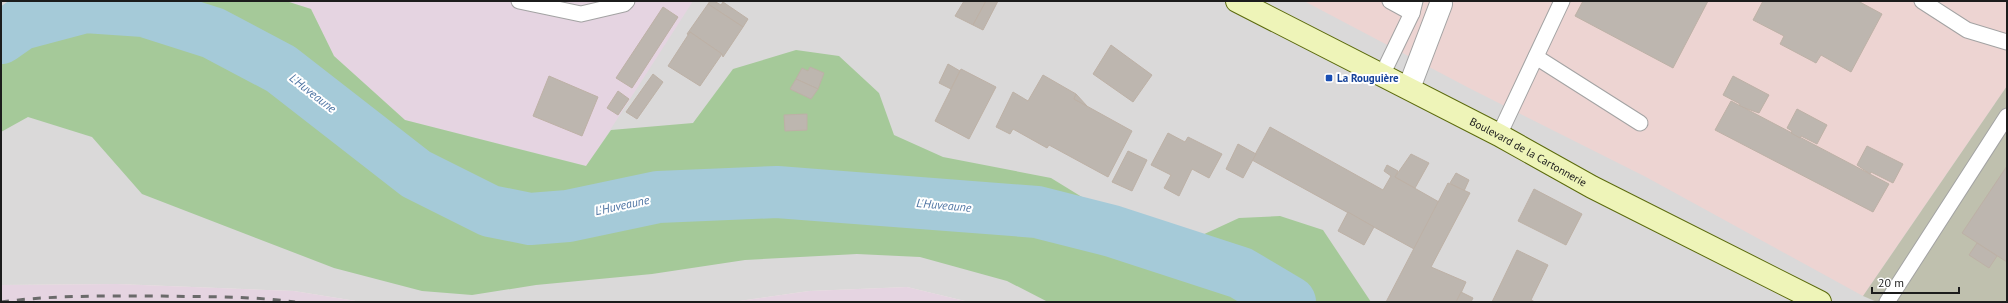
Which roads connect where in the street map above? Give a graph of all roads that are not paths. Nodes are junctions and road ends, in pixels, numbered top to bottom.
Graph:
1 (519, 1) edge
2 (627, 1) edge
3 (1237, 1) edge
4 (1390, 1) edge
5 (1562, 1) edge
6 (1922, 1) edge
7 (1442, 3) edge
8 (1414, 7) edge
9 (2007, 42) edge
10 (1536, 56) junction
11 (1382, 75) junction
12 (1409, 88) junction
13 (2007, 116) edge
14 (1640, 123) dead end
15 (1499, 135) junction
16 (1820, 302) edge
17 (1887, 302) edge

1 - 2 lane
3 - 11 main road, Boulevard de la Cartonnerie
4 - 8 lane
5 - 10 lane
6 - 9 lane
7 - 12 street
8 - 11 lane
10 - 14 lane
10 - 15 lane
11 - 12 main road, Boulevard de la Cartonnerie
12 - 15 main road, Boulevard de la Cartonnerie
13 - 17 lane
15 - 16 main road, Boulevard de la Cartonnerie

